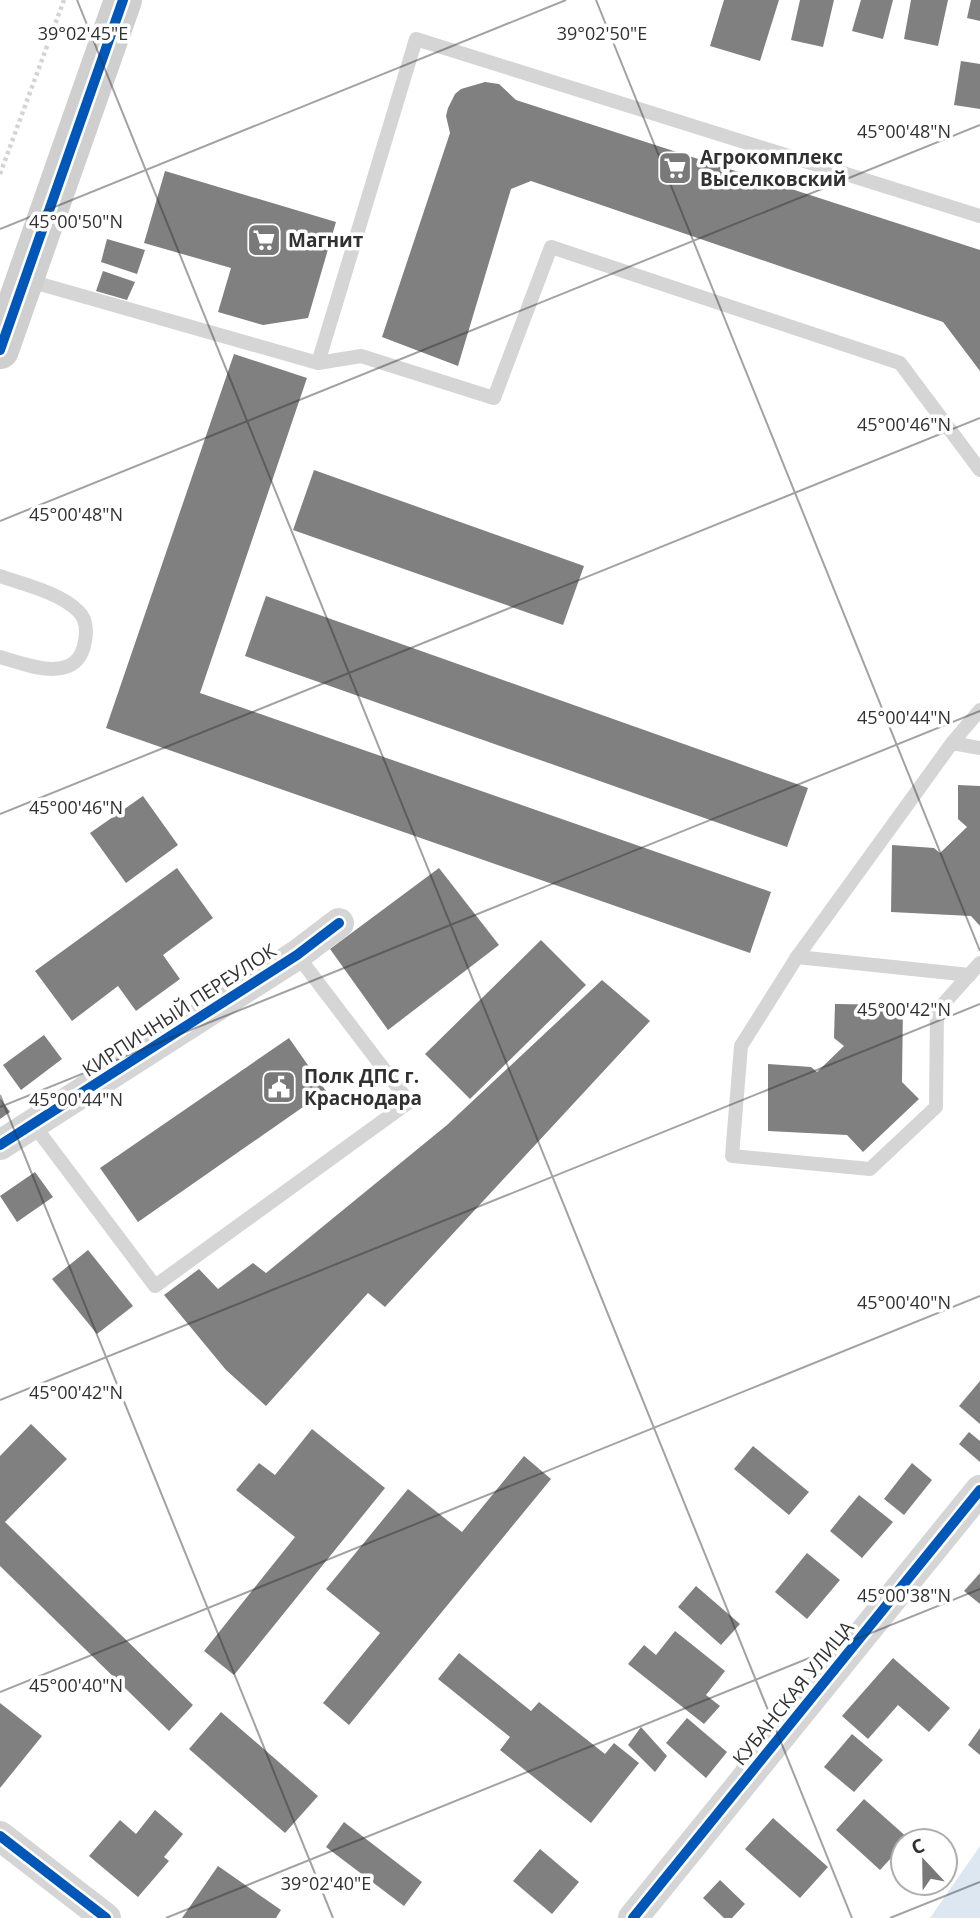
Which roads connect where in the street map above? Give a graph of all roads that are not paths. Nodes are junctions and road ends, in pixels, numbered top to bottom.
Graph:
1 (123, 0) edge
2 (980, 216) edge
3 (26, 280) junction
4 (0, 350) edge
5 (318, 363) junction
6 (980, 470) edge
7 (0, 576) edge
8 (0, 657) edge
9 (980, 710) edge
10 (952, 743) junction
11 (980, 748) edge
12 (339, 923) dead end
13 (297, 955) junction
14 (797, 957) junction
15 (980, 963) edge
16 (970, 975) junction
17 (33, 1124) junction
18 (0, 1145) edge
19 (980, 1490) edge
20 (0, 1836) edge
21 (106, 1918) edge
22 (633, 1918) edge

1 - 3 street
2 - 5 lane
3 - 4 street
3 - 5 lane
5 - 6 lane
7 - 8 lane
9 - 10 lane
10 - 11 lane
10 - 14 lane
12 - 13 street, КИРПИЧНЫЙ ПЕРЕУЛОК
13 - 17 street, КИРПИЧНЫЙ ПЕРЕУЛОК
13 - 17 lane
14 - 16 lane
14 - 16 lane
15 - 16 lane
17 - 18 street, КИРПИЧНЫЙ ПЕРЕУЛОК
19 - 22 street, КУБАНСКАЯ УЛИЦА
20 - 21 street

